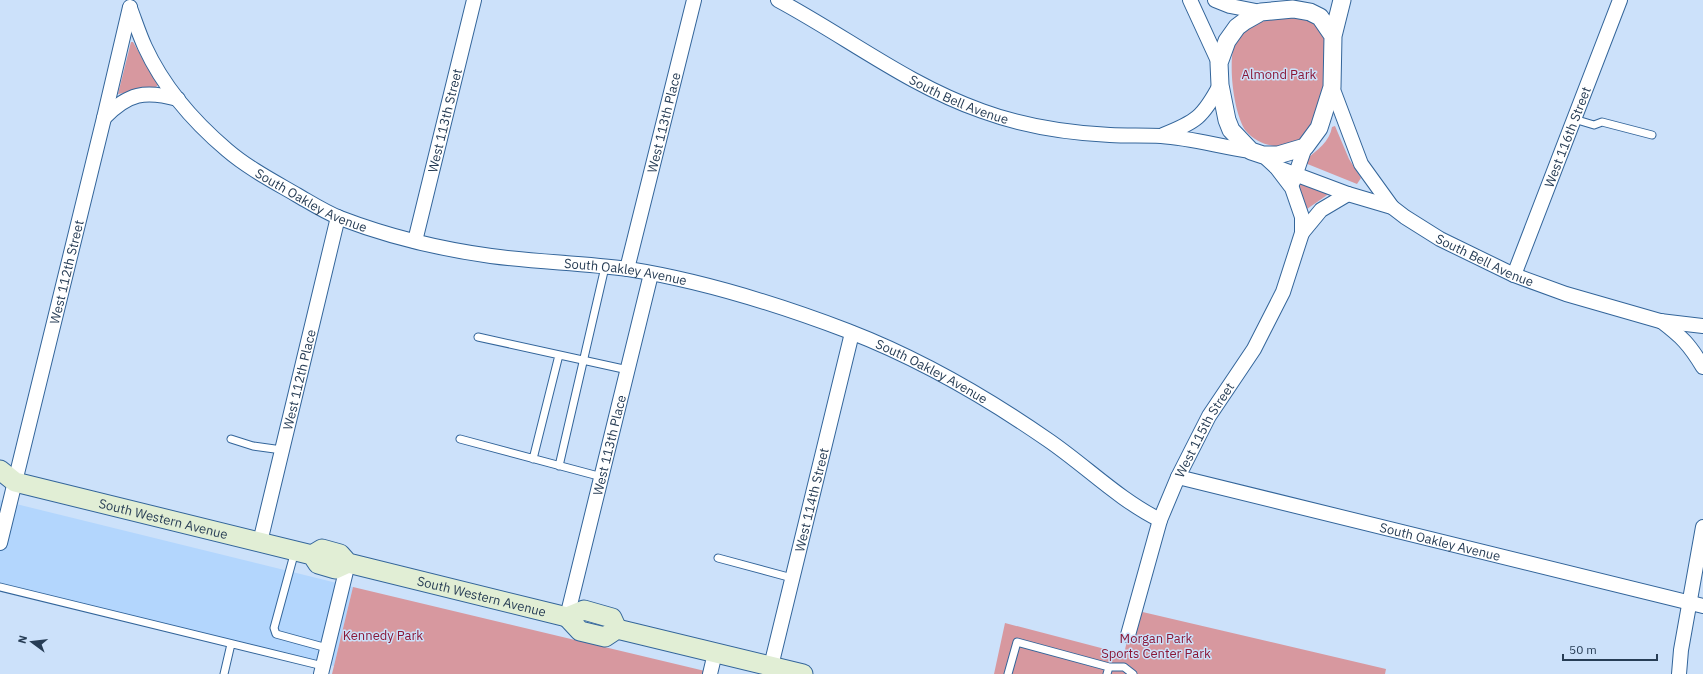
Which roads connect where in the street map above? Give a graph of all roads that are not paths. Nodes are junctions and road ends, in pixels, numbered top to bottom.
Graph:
1 (474, 0) edge
2 (694, 0) edge
3 (778, 0) edge
4 (1190, 0) edge
5 (1215, 0) edge
6 (1309, 0) edge
7 (1342, 0) edge
8 (1620, 0) edge
9 (129, 4) edge
10 (1293, 9) junction
11 (1262, 12) junction
12 (1333, 36) junction
13 (1219, 63) junction
14 (1220, 85) junction
15 (1332, 87) junction
16 (178, 99) junction
17 (104, 118) junction
18 (1574, 119) junction
19 (1652, 135) dead end
20 (1161, 136) junction
21 (1305, 147) junction
22 (1257, 153) junction
23 (1276, 167) junction
24 (1295, 173) junction
25 (1292, 188) junction
26 (1348, 194) junction
27 (1392, 207) junction
28 (338, 217) junction
29 (1302, 233) junction
30 (415, 241) junction
31 (605, 267) junction
32 (627, 269) junction
33 (652, 274) junction
34 (1514, 274) junction
35 (1660, 321) junction
36 (1703, 326) edge
37 (852, 333) junction
38 (478, 337) dead end
39 (559, 355) junction
40 (584, 360) junction
41 (1703, 367) edge
42 (628, 370) junction
43 (231, 439) dead end
44 (460, 439) dead end
45 (282, 450) junction
46 (533, 459) junction
47 (559, 466) junction
48 (0, 470) edge
49 (602, 477) junction
50 (1178, 477) junction
51 (8, 484) edge
52 (1160, 520) junction
53 (1703, 527) edge
54 (260, 542) junction
55 (0, 543) edge
56 (304, 553) junction
57 (718, 558) dead end
58 (348, 563) junction
59 (792, 578) junction
60 (0, 587) edge
61 (1696, 604) edge
62 (567, 617) junction
63 (1128, 635) dead end
64 (231, 644) junction
65 (327, 648) junction
66 (716, 653) junction
67 (771, 666) junction
68 (322, 670) edge
69 (1108, 670) edge
70 (224, 674) edge
71 (710, 674) edge
72 (803, 674) edge
73 (1008, 674) edge
74 (1132, 674) edge
75 (1679, 674) edge

1 - 30 street, West 113th Street
2 - 32 street, West 113th Place
3 - 20 street, South Bell Avenue
4 - 13 street
5 - 11 street
6 - 10 street
7 - 12 street
8 - 18 street, West 116th Street
9 - 16 street, South Oakley Avenue
9 - 17 street, West 112th Street
10 - 11 street
10 - 12 street
11 - 13 street
12 - 15 street
13 - 14 street
14 - 20 street, South Bell Avenue
14 - 22 street
15 - 21 street
15 - 27 street
16 - 17 street
16 - 28 street, South Oakley Avenue
17 - 51 street, West 112th Street
18 - 19 lane
18 - 34 street, West 116th Street
20 - 22 street, South Bell Avenue
21 - 22 street
21 - 24 street
22 - 23 street, South Bell Avenue
23 - 24 street, South Bell Avenue
23 - 25 street, South Bell Avenue
24 - 25 street
24 - 26 street, South Bell Avenue
25 - 29 street, West 115th Street
26 - 27 street, South Bell Avenue
26 - 29 street, West 115th Street
27 - 34 street, South Bell Avenue
28 - 30 street, South Oakley Avenue
28 - 45 street, West 112th Place
29 - 50 street, West 115th Street
30 - 31 street, South Oakley Avenue
31 - 32 street, South Oakley Avenue
31 - 40 lane
32 - 33 street, South Oakley Avenue
33 - 37 street, South Oakley Avenue
33 - 42 street, West 113th Place
34 - 35 street, South Bell Avenue
35 - 36 street, South Bell Avenue
35 - 41 street
37 - 52 street, South Oakley Avenue
37 - 59 street, West 114th Street
38 - 39 lane
39 - 40 lane
39 - 46 lane
40 - 42 lane
40 - 47 lane
42 - 49 street, West 113th Place
43 - 45 lane
44 - 46 lane
45 - 54 street, West 112th Place
46 - 47 lane
47 - 49 lane
48 - 51 main road, South Western Avenue
49 - 62 street, West 113th Place
50 - 52 street, West 115th Street
50 - 61 street, South Oakley Avenue
51 - 54 main road, South Western Avenue
51 - 55 street, West 112th Street
52 - 63 street, West 115th Street
53 - 61 street
54 - 56 main road, South Western Avenue
56 - 58 main road, South Western Avenue
56 - 65 lane
57 - 59 lane
58 - 62 main road, South Western Avenue
58 - 65 street
59 - 67 street, West 114th Street
60 - 64 lane
61 - 75 street
62 - 66 main road
64 - 68 lane
64 - 70 lane
65 - 68 street
66 - 67 main road
66 - 71 street
67 - 72 main road
69 - 73 lane
69 - 74 lane

